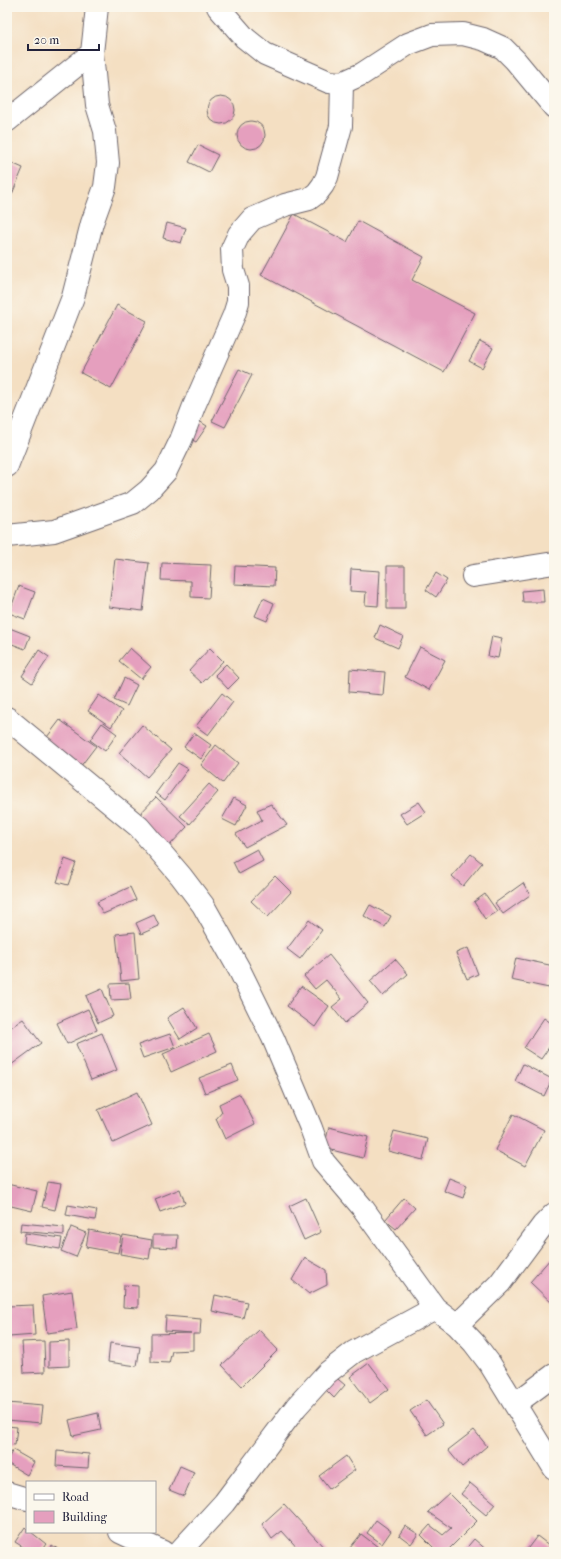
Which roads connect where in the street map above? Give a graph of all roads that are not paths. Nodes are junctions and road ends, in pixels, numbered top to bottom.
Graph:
1 (97, 7) edge
2 (218, 7) edge
3 (92, 53) junction
4 (342, 83) junction
5 (554, 107) edge
6 (7, 121) edge
7 (7, 466) edge
8 (7, 536) edge
9 (554, 563) edge
10 (473, 576) dead end
11 (7, 718) edge
12 (554, 1214) edge
13 (435, 1308) junction
14 (457, 1325) junction
15 (554, 1375) edge
16 (515, 1404) junction
17 (554, 1468) edge
18 (122, 1533) edge
19 (163, 1552) edge
20 (179, 1552) edge

1 - 3 street
2 - 4 street
3 - 6 street
3 - 7 street
4 - 5 street
4 - 8 street
9 - 10 street
11 - 13 street
12 - 14 street
13 - 14 street
13 - 20 street
14 - 16 street
15 - 16 street
16 - 17 street
18 - 19 street

